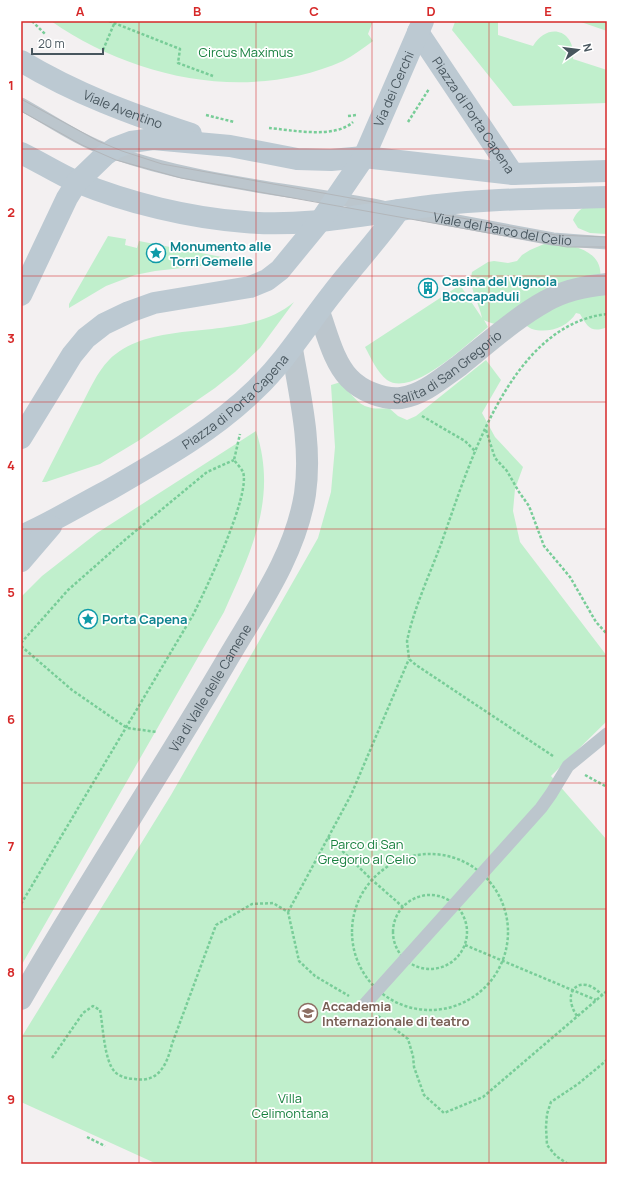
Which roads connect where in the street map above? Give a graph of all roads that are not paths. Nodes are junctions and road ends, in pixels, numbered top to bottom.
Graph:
1 (420, 27) edge
2 (21, 61) edge
3 (21, 104) edge
4 (230, 146) junction
5 (111, 151) junction
6 (21, 153) edge
7 (364, 157) junction
8 (607, 171) edge
9 (513, 174) junction
10 (77, 182) junction
11 (607, 197) edge
12 (335, 199) junction
13 (399, 210) junction
14 (321, 220) junction
15 (607, 243) edge
16 (607, 284) edge
17 (21, 295) edge
18 (319, 312) junction
19 (292, 349) junction
20 (21, 438) edge
21 (57, 519) junction
22 (21, 536) edge
23 (21, 561) edge
24 (607, 734) edge
25 (21, 999) edge
26 (364, 1005) road end

1 - 7 main road, Via dei Cerchi
1 - 9 main road, Piazza di Porta Capena
2 - 4 main road, Viale Aventino
3 - 5 lane
4 - 5 main road, Piazza di Porta Capena
4 - 7 main road, Piazza di Porta Capena
5 - 10 main road, Piazza di Porta Capena
5 - 12 lane
6 - 10 main road
7 - 9 main road, Piazza di Porta Capena
7 - 12 main road
8 - 9 main road
10 - 14 main road
10 - 17 main road, Piazza di Porta Capena
11 - 13 main road
12 - 13 lane
12 - 14 main road
13 - 14 main road
13 - 15 lane, Viale del Parco del Celio
13 - 18 main road, Piazza di Porta Capena
14 - 20 main road
16 - 18 street, Salita di San Gregorio
18 - 19 main road, Piazza di Porta Capena
19 - 21 main road, Piazza di Porta Capena
19 - 25 street, Via di Valle delle Camene
21 - 22 main road, Piazza di Porta Capena
21 - 23 main road
24 - 26 lane

